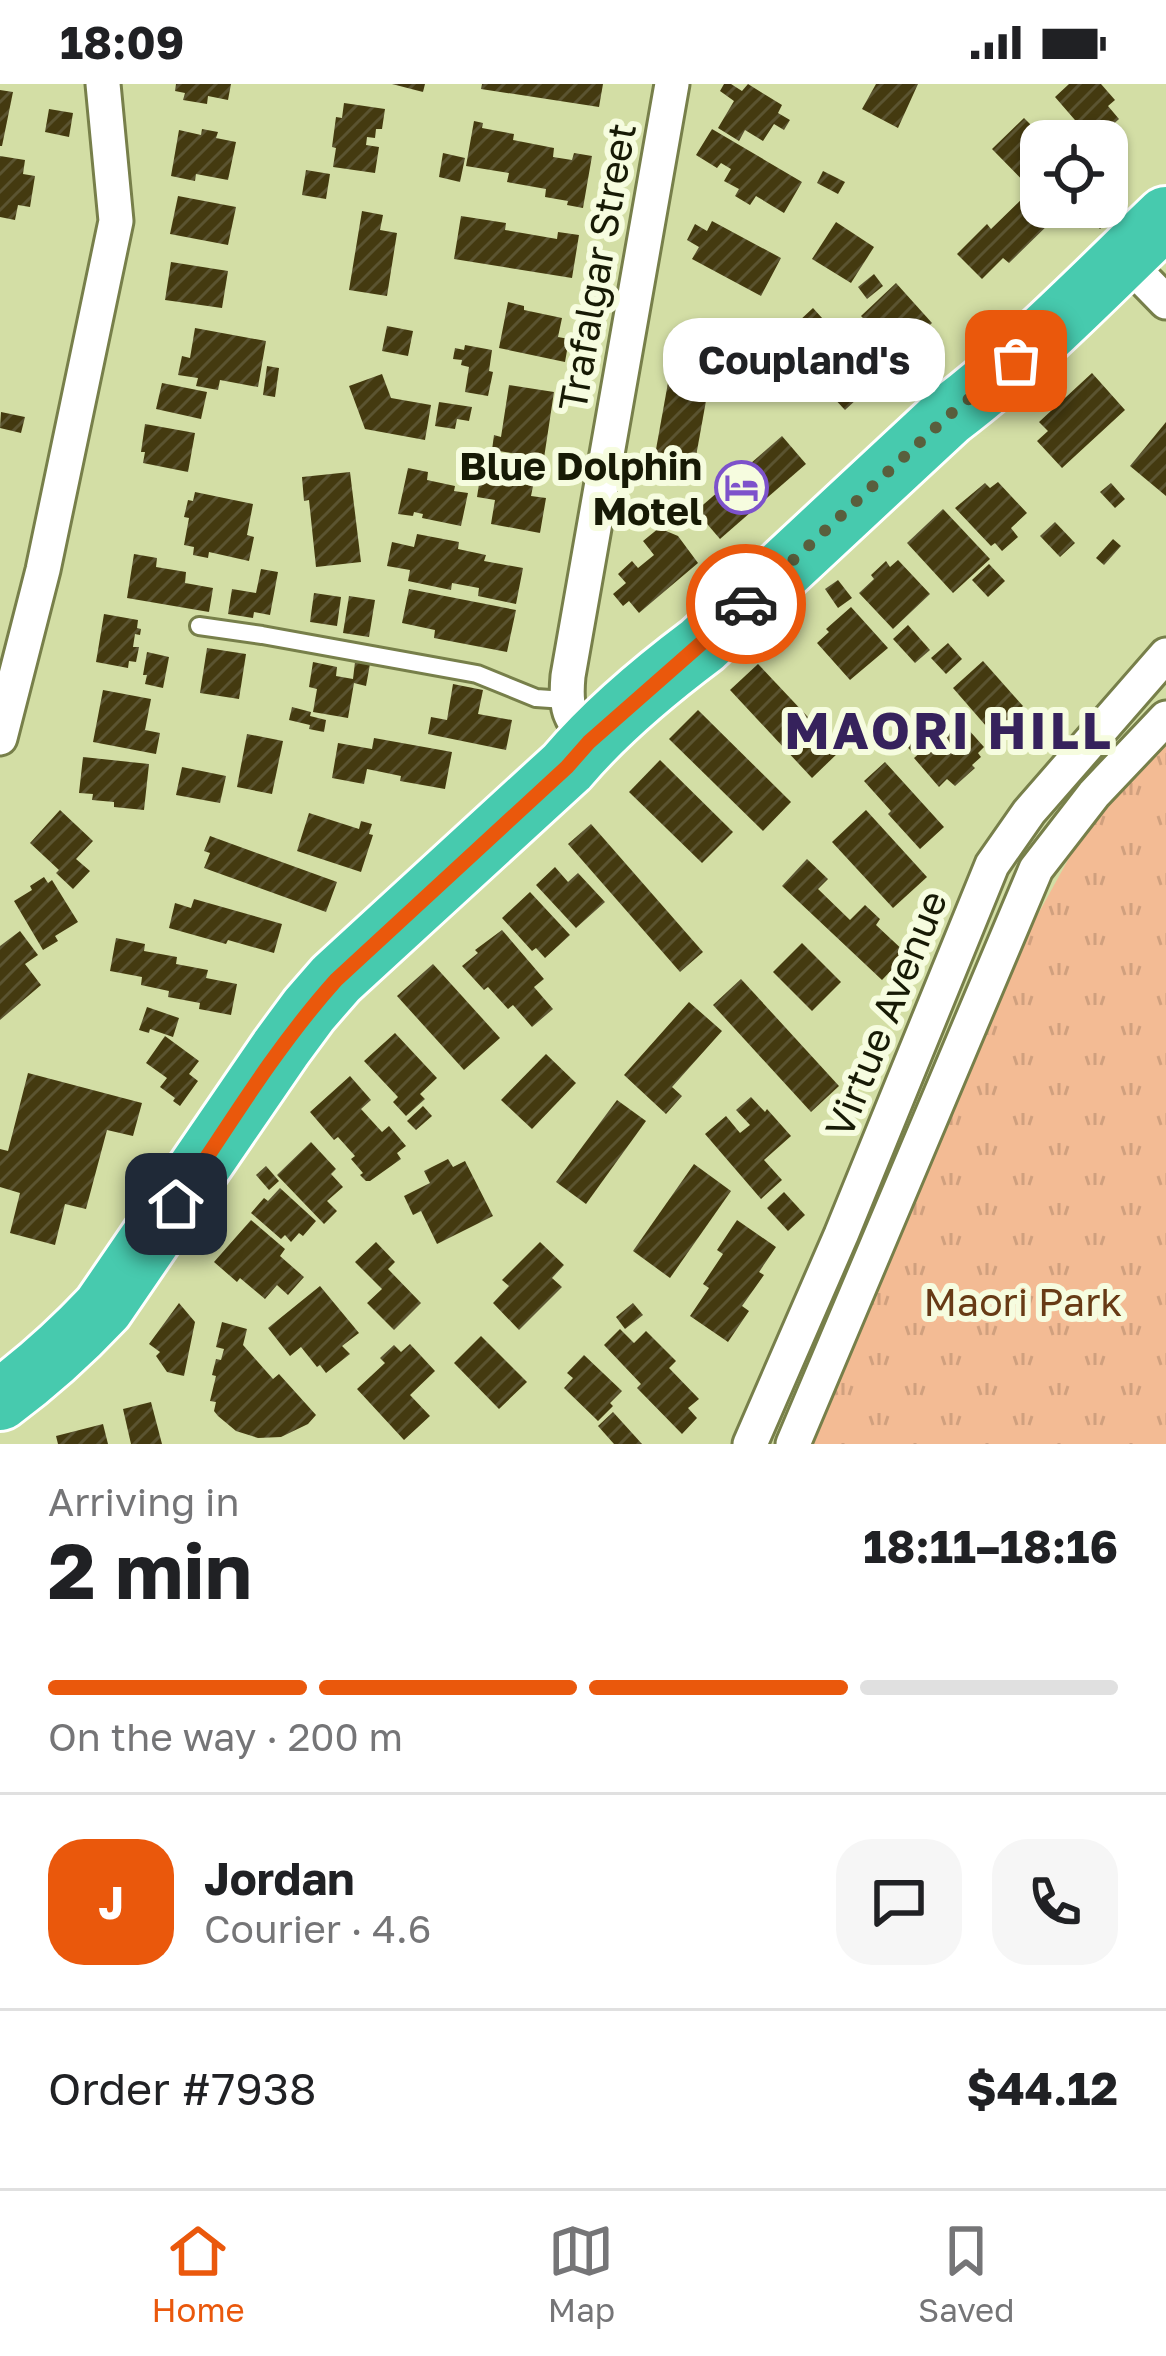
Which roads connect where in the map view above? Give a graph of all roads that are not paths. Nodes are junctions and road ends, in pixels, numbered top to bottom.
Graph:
1 (104, 84) edge
2 (672, 84) edge
3 (1166, 217) edge
4 (1123, 258) junction
5 (1166, 302) edge
6 (199, 626) dead end
7 (1166, 655) edge
8 (1166, 718) edge
9 (577, 721) junction
10 (0, 738) edge
11 (916, 1054) junction
12 (952, 1068) junction
13 (0, 1400) edge
14 (750, 1444) edge
15 (793, 1444) edge

1 - 10 street
2 - 9 street, Trafalgar Street
3 - 4 highway
4 - 5 street
4 - 9 highway
6 - 9 lane
7 - 11 street, Virtue Avenue
8 - 12 street, Virtue Avenue
9 - 13 highway
11 - 12 lane
11 - 14 street, Virtue Avenue
12 - 15 street, Virtue Avenue

